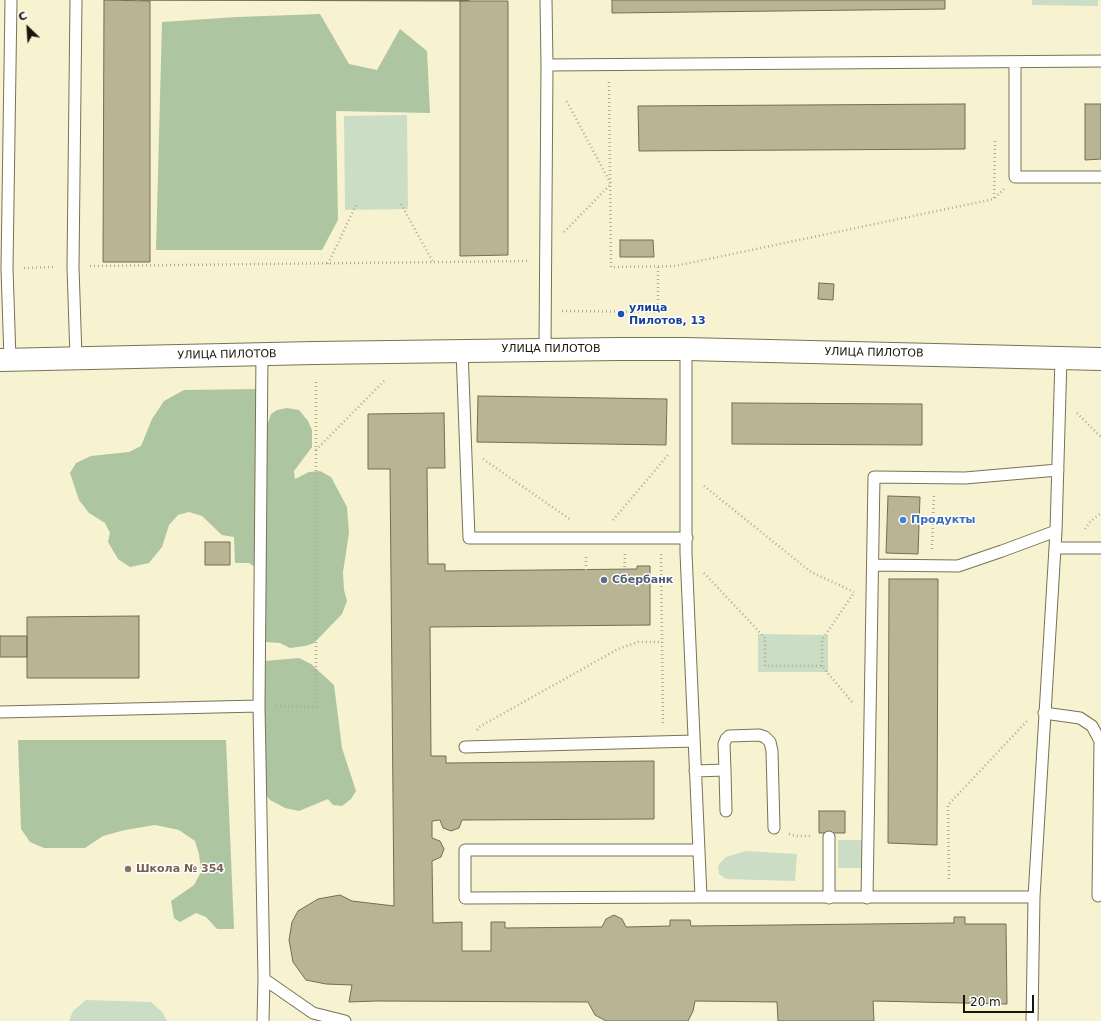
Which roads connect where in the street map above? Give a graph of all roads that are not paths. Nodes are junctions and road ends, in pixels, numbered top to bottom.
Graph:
1 (10, 0) edge
2 (76, 0) edge
3 (546, 0) edge
4 (1101, 61) edge
5 (1015, 62) junction
6 (547, 65) junction
7 (1101, 177) edge
8 (545, 349) junction
9 (686, 349) junction
10 (462, 350) junction
11 (262, 354) junction
12 (76, 358) junction
13 (1061, 358) junction
14 (5, 359) edge
15 (1101, 359) edge
16 (1058, 470) junction
17 (1056, 531) junction
18 (687, 538) junction
19 (1055, 548) junction
20 (1101, 548) edge
21 (873, 565) junction
22 (259, 706) junction
23 (1044, 708) junction
24 (0, 712) edge
25 (694, 741) junction
26 (465, 746) road end
27 (726, 770) junction
28 (695, 771) junction
29 (726, 811) dead end
30 (774, 828) dead end
31 (829, 836) dead end
32 (699, 850) junction
33 (1098, 896) dead end
34 (701, 897) junction
35 (1034, 897) junction
36 (829, 898) junction
37 (868, 898) junction
38 (264, 979) junction
39 (263, 1021) edge
40 (345, 1021) edge
41 (1032, 1021) edge

1 - 14 lane
2 - 12 lane
3 - 6 lane
4 - 5 lane
5 - 6 lane
5 - 7 lane
6 - 8 lane
8 - 9 street, УЛИЦА ПИЛОТОВ
8 - 10 street, УЛИЦА ПИЛОТОВ
9 - 13 street, УЛИЦА ПИЛОТОВ
9 - 18 lane
10 - 11 street, УЛИЦА ПИЛОТОВ
10 - 18 lane
11 - 12 street, УЛИЦА ПИЛОТОВ
11 - 22 lane
12 - 14 street, УЛИЦА ПИЛОТОВ
13 - 15 street, УЛИЦА ПИЛОТОВ
13 - 16 lane
16 - 17 lane
16 - 21 lane
17 - 19 lane
17 - 21 lane
18 - 25 lane
19 - 20 lane
19 - 23 lane
21 - 37 lane
22 - 24 lane
22 - 38 lane
23 - 33 lane
23 - 35 lane
25 - 26 lane
25 - 28 lane
27 - 28 lane
27 - 29 lane
27 - 30 lane
28 - 32 lane
31 - 36 lane
32 - 34 lane
32 - 34 lane
34 - 36 lane
35 - 37 lane
35 - 41 lane
36 - 37 lane
38 - 39 lane
38 - 40 lane

